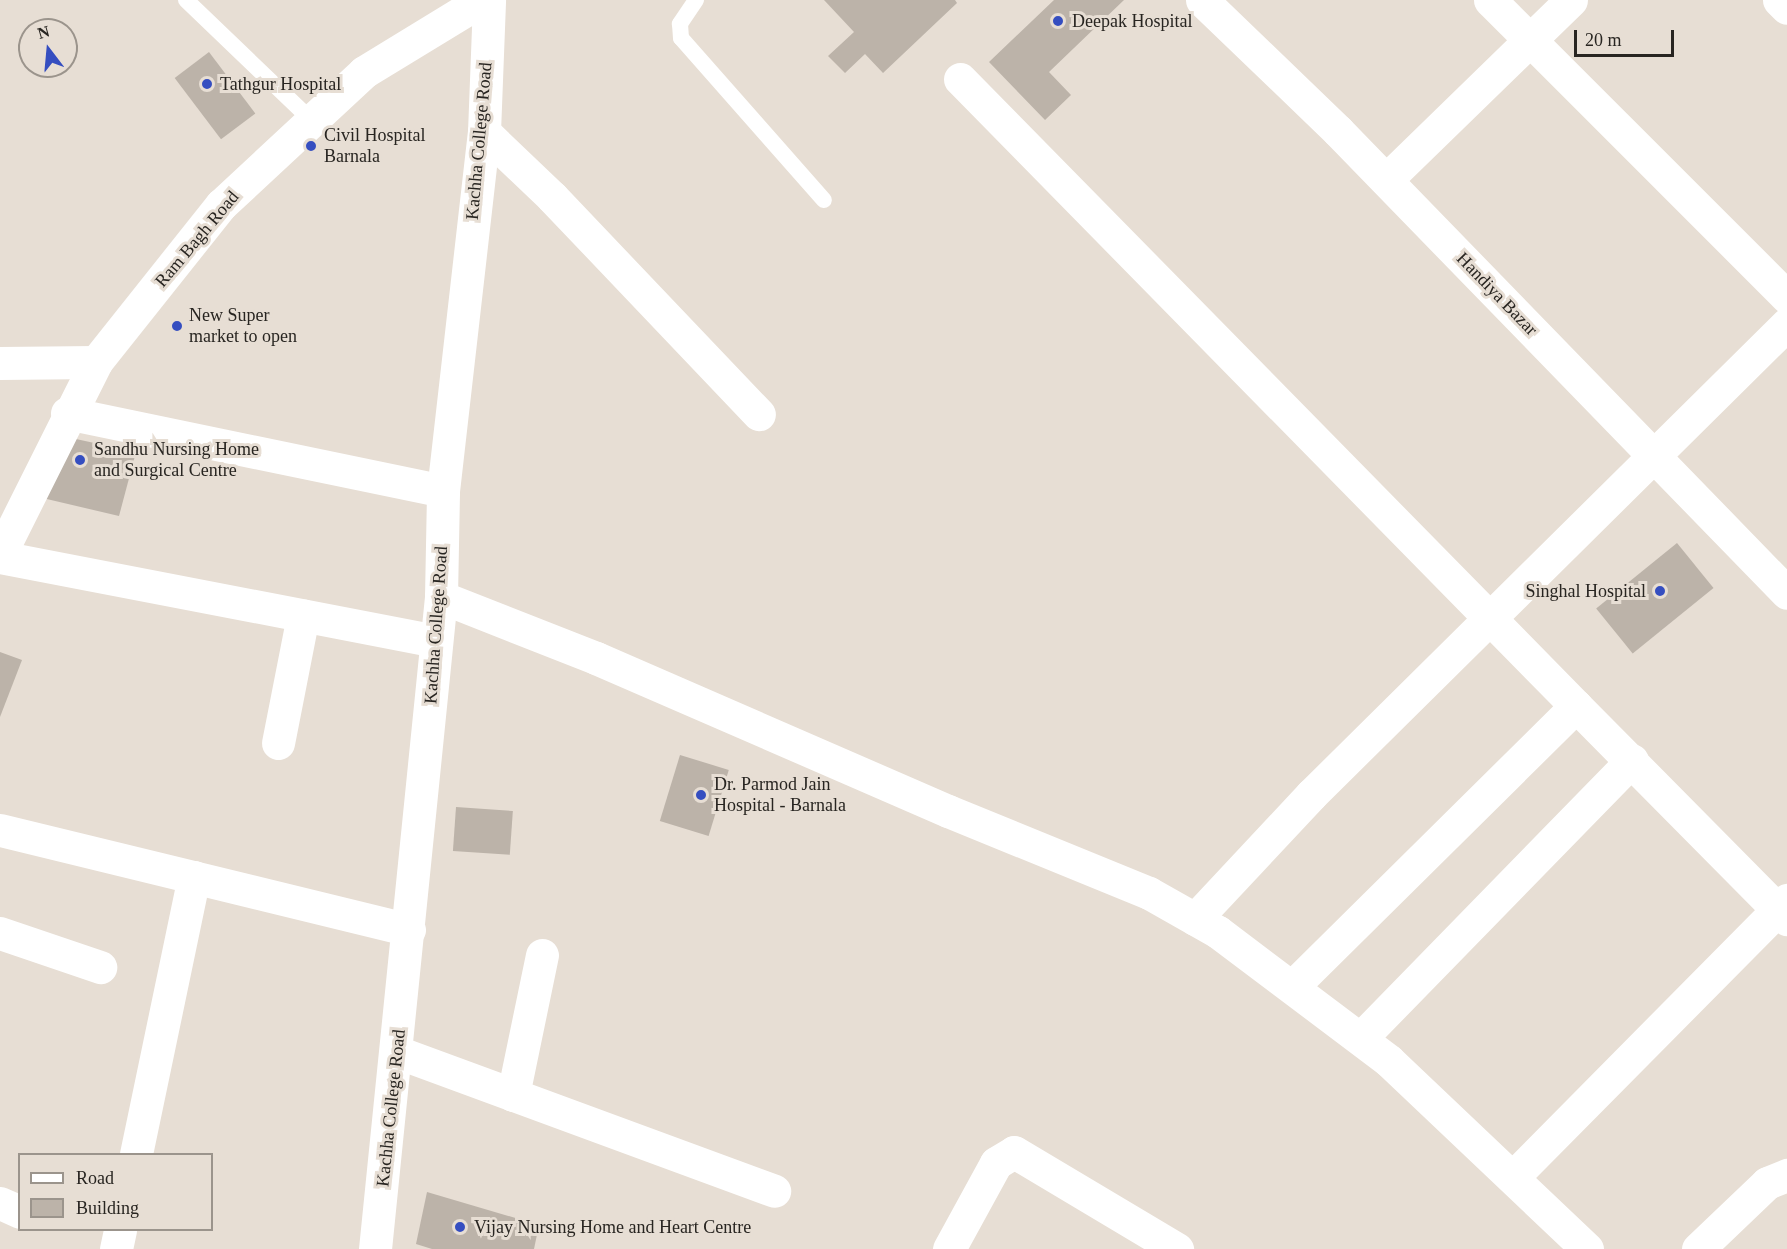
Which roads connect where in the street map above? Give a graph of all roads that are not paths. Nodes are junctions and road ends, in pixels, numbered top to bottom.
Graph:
1 (186, 0) edge
2 (482, 0) edge
3 (489, 0) edge
4 (696, 0) edge
5 (1202, 0) edge
6 (1490, 0) edge
7 (1570, 0) edge
8 (1779, 0) edge
9 (1787, 8) edge
10 (1530, 40) junction
11 (960, 79) dead end
12 (310, 119) junction
13 (484, 132) junction
14 (1386, 180) junction
15 (824, 200) dead end
16 (1787, 297) edge
17 (1787, 324) edge
18 (96, 362) junction
19 (0, 363) edge
20 (68, 413) junction
21 (759, 414) dead end
22 (1655, 457) junction
23 (443, 491) junction
24 (0, 556) edge
25 (1787, 593) edge
26 (441, 597) junction
27 (303, 615) junction
28 (1489, 622) junction
29 (436, 641) junction
30 (1576, 706) junction
31 (278, 743) dead end
32 (1632, 760) junction
33 (0, 830) edge
34 (194, 877) junction
35 (1784, 910) edge
36 (1195, 919) junction
37 (409, 930) junction
38 (0, 933) edge
39 (542, 955) dead end
40 (100, 967) dead end
41 (1293, 986) junction
42 (1361, 1038) junction
43 (397, 1052) junction
44 (513, 1095) junction
45 (136, 1153) edge
46 (1787, 1175) edge
47 (1513, 1177) junction
48 (774, 1191) dead end
49 (0, 1203) edge
50 (18, 1211) edge
51 (120, 1231) edge
52 (116, 1249) edge
53 (375, 1249) edge
54 (949, 1249) edge
55 (1177, 1249) edge
56 (1587, 1249) edge
57 (1698, 1249) edge

1 - 12 lane
2 - 12 street, Ram Bagh Road
3 - 13 street, Kachha College Road
4 - 15 lane
5 - 14 street, Handiya Bazar
6 - 10 street
7 - 10 street
8 - 9 street
10 - 14 street
10 - 16 street
11 - 28 street
12 - 18 street, Ram Bagh Road
13 - 21 street
13 - 23 street, Kachha College Road
14 - 22 street, Handiya Bazar
17 - 22 street
18 - 19 street
18 - 20 street, Ram Bagh Road
20 - 23 street
20 - 24 street, Ram Bagh Road
22 - 25 street, Handiya Bazar
22 - 28 street
23 - 26 street, Kachha College Road
24 - 27 street
26 - 29 street, Kachha College Road
26 - 36 street
27 - 29 street
27 - 31 street
28 - 30 street
28 - 36 street
29 - 37 street, Kachha College Road
30 - 32 street
30 - 41 street
32 - 35 street
32 - 42 street
33 - 34 street
34 - 37 street
34 - 45 street
35 - 47 street
36 - 41 street
37 - 43 street, Kachha College Road
38 - 40 street
39 - 44 street
41 - 42 street
42 - 47 street
43 - 44 street
43 - 53 street, Kachha College Road
44 - 48 street
46 - 57 street
47 - 56 street
49 - 50 street
51 - 52 street
54 - 55 street

